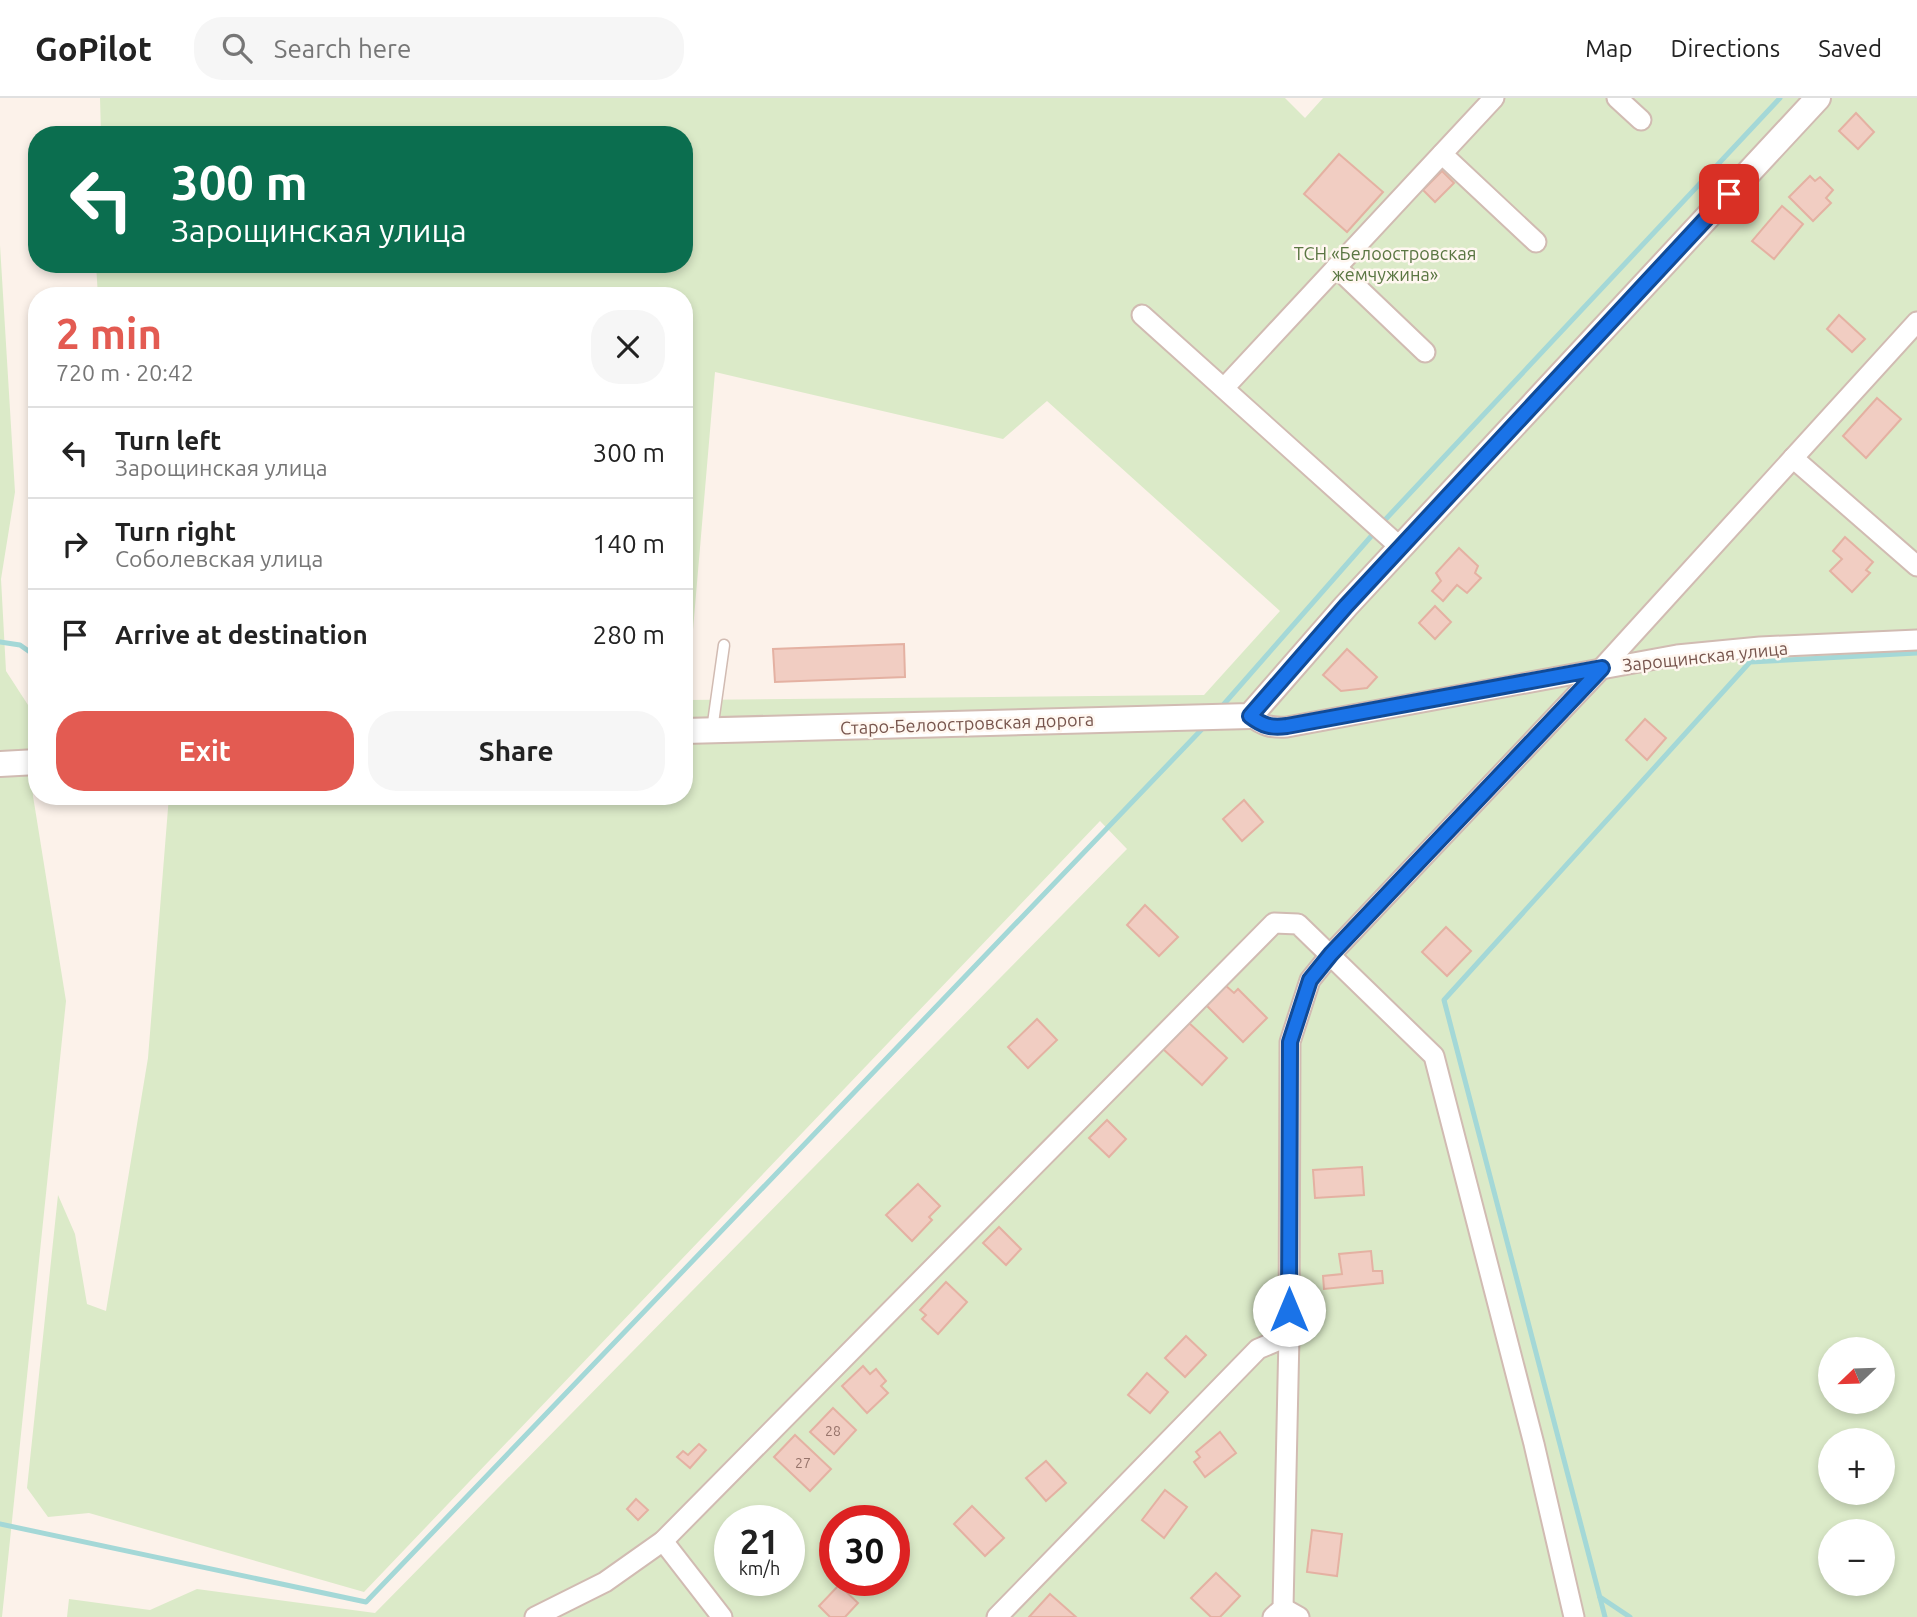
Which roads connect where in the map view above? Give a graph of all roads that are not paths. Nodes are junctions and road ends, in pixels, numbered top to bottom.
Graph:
1 (1494, 98) edge
2 (1617, 98) edge
3 (1818, 98) edge
4 (1641, 120) dead end
5 (1442, 154) junction
6 (1536, 242) dead end
7 (1336, 267) junction
8 (1142, 315) dead end
9 (1917, 322) edge
10 (1425, 352) dead end
11 (1224, 388) junction
12 (1793, 458) junction
13 (1400, 547) junction
14 (1917, 566) edge
15 (1917, 640) edge
16 (724, 645) dead end
17 (1602, 668) junction
18 (1250, 716) junction
19 (712, 730) junction
20 (693, 731) edge
21 (28, 762) edge
22 (0, 764) edge
23 (1331, 954) junction
24 (1289, 1336) junction
25 (663, 1541) junction
26 (1285, 1614) edge
27 (540, 1616) edge
28 (722, 1617) edge
29 (997, 1617) edge
30 (1574, 1617) edge

1 - 5 street
2 - 4 street
3 - 13 street
5 - 6 street
5 - 7 street
7 - 10 street
7 - 11 street
8 - 11 street
9 - 12 street
11 - 13 street
12 - 14 street
12 - 17 street
13 - 18 street
15 - 17 street, Зарощинская улица
16 - 19 lane
17 - 18 street, Зарощинская улица
17 - 23 street
18 - 19 street, Старо-Белоостровская дорога
19 - 20 street, Старо-Белоостровская дорога
21 - 22 street
23 - 24 street
23 - 25 street
23 - 30 street
24 - 26 street
24 - 29 street
25 - 27 street
25 - 28 street

